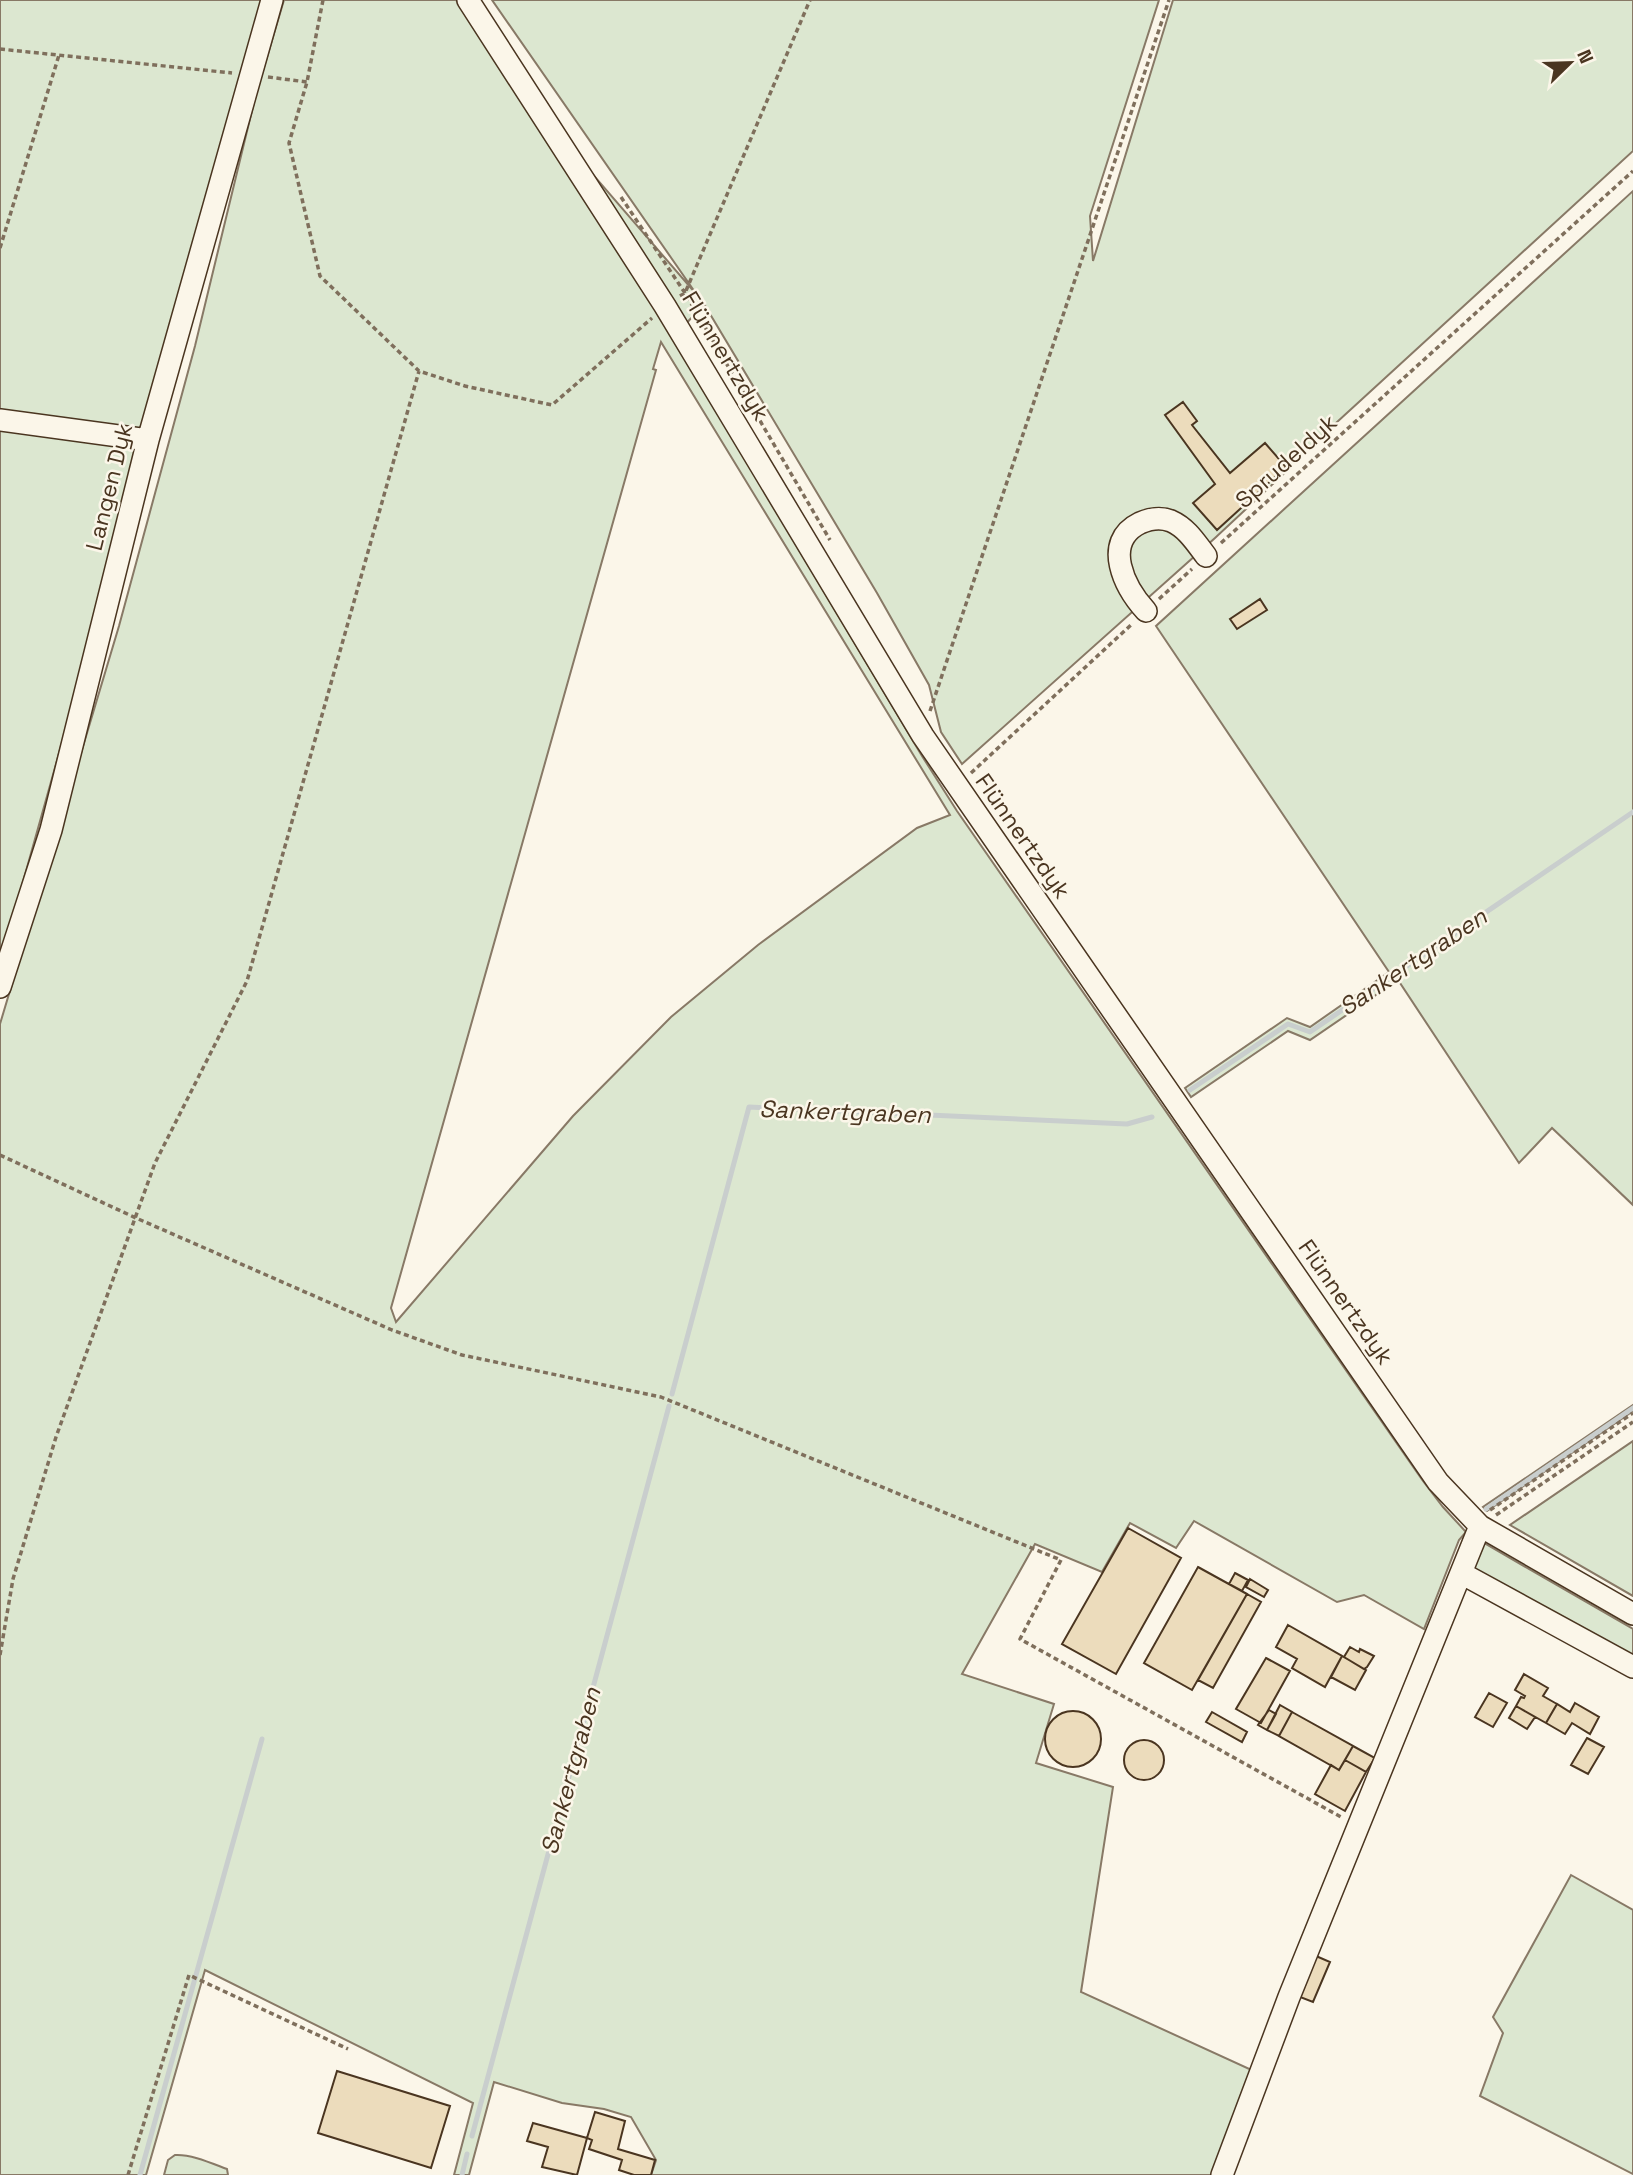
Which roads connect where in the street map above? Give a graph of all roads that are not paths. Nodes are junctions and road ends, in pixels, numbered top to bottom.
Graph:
1 (272, 0) edge
2 (468, 0) edge
3 (0, 419) edge
4 (148, 440) junction
5 (1206, 556) road end
6 (1146, 611) road end
7 (0, 987) edge
8 (1480, 1527) junction
9 (1461, 1573) junction
10 (1633, 1614) edge
11 (1633, 1667) edge
12 (1222, 2175) edge

1 - 4 street, Langen Dyk
2 - 8 street, Flünnertzdyk
3 - 4 street
4 - 7 street, Langen Dyk
5 - 6 street
8 - 9 street
8 - 10 street, Flünnertzdyk
9 - 11 street
9 - 12 street

